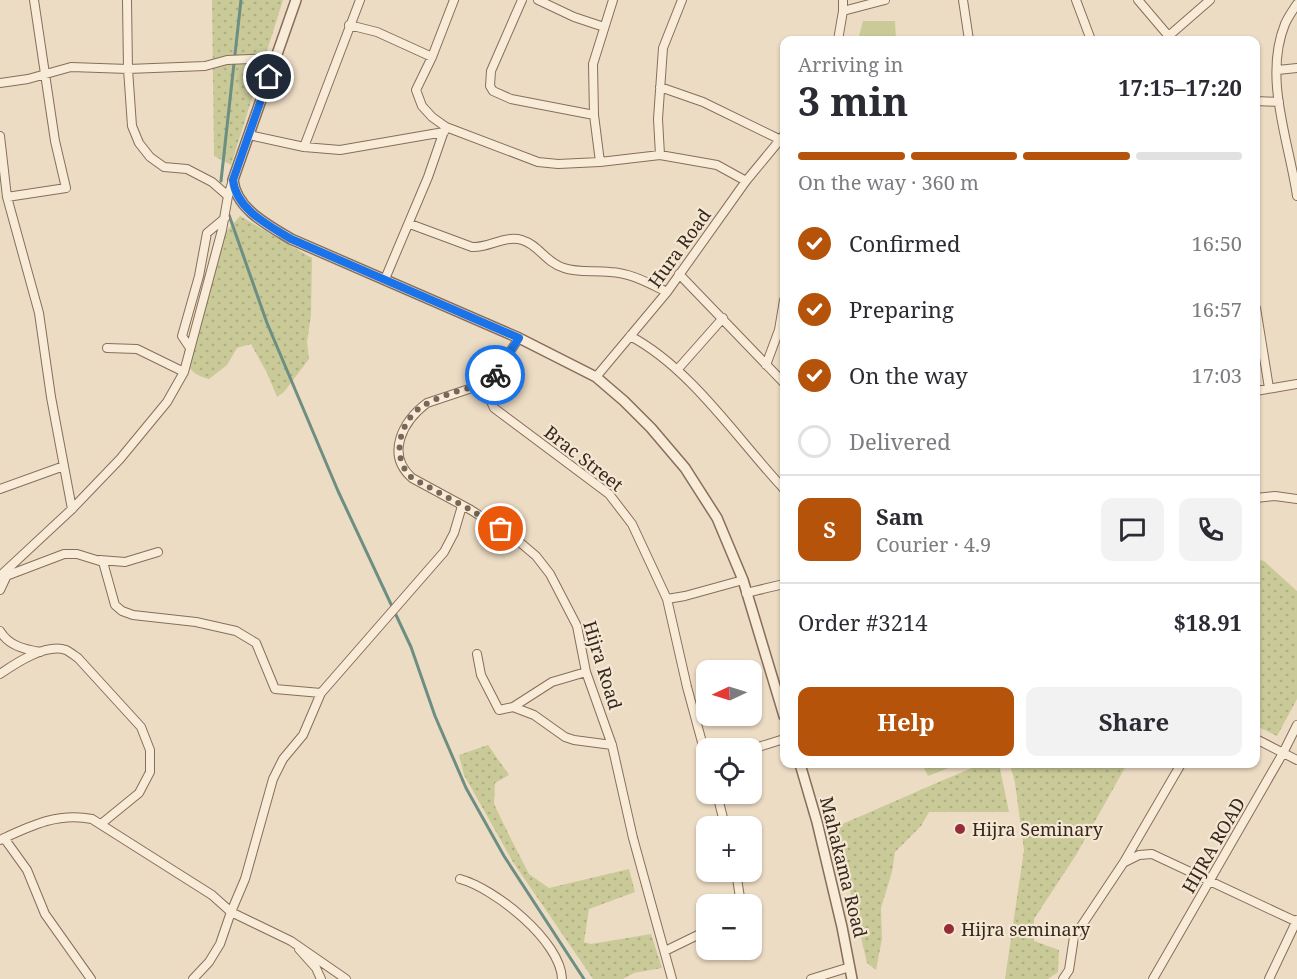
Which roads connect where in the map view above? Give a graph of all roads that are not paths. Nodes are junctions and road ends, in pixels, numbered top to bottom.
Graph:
1 (34, 0) edge
2 (127, 0) edge
3 (296, 0) edge
4 (360, 0) edge
5 (454, 0) edge
6 (522, 0) edge
7 (538, 0) edge
8 (613, 0) edge
9 (682, 0) edge
10 (843, 0) edge
11 (885, 0) edge
12 (963, 0) edge
13 (1076, 0) edge
14 (1138, 0) edge
15 (1210, 0) edge
16 (1297, 4) edge
17 (843, 10) junction
18 (350, 25) junction
19 (604, 27) junction
20 (839, 36) edge
21 (968, 36) edge
22 (1090, 36) edge
23 (1166, 36) edge
24 (1171, 36) edge
25 (432, 57) junction
26 (276, 58) junction
27 (1297, 68) edge
28 (128, 69) junction
29 (1278, 70) junction
30 (46, 74) junction
31 (0, 83) edge
32 (660, 87) junction
33 (1260, 101) edge
34 (1279, 102) junction
35 (594, 115) junction
36 (445, 130) junction
37 (249, 135) junction
38 (0, 136) edge
39 (780, 136) edge
40 (780, 141) edge
41 (304, 147) junction
42 (660, 155) junction
43 (600, 162) junction
44 (233, 180) junction
45 (746, 181) junction
46 (228, 196) junction
47 (1297, 196) edge
48 (7, 197) junction
49 (225, 218) junction
50 (410, 224) junction
51 (679, 274) junction
52 (385, 279) junction
53 (667, 292) junction
54 (723, 318) junction
55 (780, 324) edge
56 (1260, 333) edge
57 (630, 336) junction
58 (519, 338) junction
59 (107, 348) dead end
60 (190, 348) junction
61 (766, 365) junction
62 (677, 370) junction
63 (184, 372) junction
64 (596, 377) junction
65 (780, 379) edge
66 (490, 382) junction
67 (1297, 384) edge
68 (1269, 388) junction
69 (1260, 390) edge
70 (64, 466) junction
71 (780, 484) edge
72 (0, 489) edge
73 (1260, 498) edge
74 (1297, 499) edge
75 (462, 506) junction
76 (72, 509) junction
77 (158, 552) dead end
78 (93, 560) junction
79 (3, 576) edge
80 (742, 580) junction
81 (780, 585) edge
82 (0, 590) edge
83 (746, 593) junction
84 (667, 599) junction
85 (0, 631) edge
86 (42, 652) junction
87 (477, 654) dead end
88 (586, 672) junction
89 (0, 674) edge
90 (321, 693) junction
91 (780, 703) edge
92 (513, 707) junction
93 (1297, 725) edge
94 (701, 738) edge
95 (780, 740) edge
96 (1260, 741) edge
97 (612, 744) junction
98 (762, 746) edge
99 (1283, 753) junction
100 (1297, 760) edge
101 (801, 768) edge
102 (1178, 768) edge
103 (101, 824) junction
104 (2, 839) edge
105 (1124, 862) junction
106 (460, 879) dead end
107 (1210, 880) junction
108 (231, 912) junction
109 (1297, 921) edge
110 (696, 936) edge
111 (291, 941) junction
112 (665, 951) junction
113 (850, 967) junction
114 (91, 979) edge
115 (193, 979) edge
116 (321, 979) edge
117 (346, 979) edge
118 (562, 979) edge
119 (672, 979) edge
120 (811, 979) edge
121 (852, 979) edge
122 (1064, 979) edge
123 (1153, 979) edge
124 (1269, 979) edge

1 - 30 street
2 - 28 street
3 - 26 street
4 - 18 street
5 - 25 street
6 - 35 street
7 - 19 street
8 - 19 street
9 - 32 street
10 - 17 street
11 - 17 street
12 - 21 street
13 - 22 street
14 - 23 street
15 - 24 street
16 - 29 street
17 - 20 street
18 - 25 street
18 - 41 street
19 - 35 street
25 - 36 street
26 - 28 street
26 - 37 street
27 - 29 street
28 - 30 street
28 - 46 street
29 - 34 street
30 - 31 street
30 - 48 street
32 - 39 street
32 - 42 street
33 - 34 street
34 - 47 street
35 - 43 street
36 - 41 street
36 - 43 street
36 - 50 street
37 - 41 street
37 - 44 street
38 - 48 street
40 - 45 street, Hura Road
42 - 43 street
42 - 45 street
44 - 46 street
44 - 52 street
45 - 51 street, Hura Road
46 - 49 street
48 - 70 street
49 - 60 street
49 - 60 street
50 - 52 street
50 - 53 street
51 - 53 street, Hura Road
51 - 54 street
52 - 58 street
53 - 57 street, Hura Road
54 - 61 street
54 - 62 street
55 - 61 street
56 - 68 street
57 - 62 street
57 - 64 street, Hura Road
58 - 64 street
58 - 66 street
59 - 63 street
60 - 63 street
61 - 65 street
62 - 71 street
63 - 76 street
64 - 80 street
66 - 75 street, Hijra Road
66 - 84 street, Brac Street
67 - 68 street
68 - 69 street
70 - 72 street
70 - 76 street
73 - 74 street
75 - 88 street, Hijra Road
75 - 90 street
76 - 79 street
77 - 78 street
78 - 79 street
78 - 90 street
79 - 82 street
80 - 83 street
80 - 84 street
81 - 83 street
83 - 91 street
84 - 94 street, Brac Street
85 - 86 street
86 - 89 street
86 - 103 street
87 - 92 street
88 - 92 street
88 - 97 street, Hijra Road
90 - 108 street
92 - 97 street
93 - 99 street, HIJRA ROAD
95 - 98 street
96 - 99 street
97 - 112 street, Hijra Road
99 - 100 street
99 - 107 street, HIJRA ROAD
101 - 113 street, Mahakama Road
102 - 105 street
103 - 104 street
103 - 108 street
104 - 114 street
105 - 107 street
105 - 122 street
106 - 118 street
107 - 109 street
107 - 123 street, HIJRA ROAD
108 - 111 street
108 - 115 street
109 - 124 street
110 - 112 street
111 - 116 street
111 - 117 street
112 - 119 street, Hijra Road
113 - 120 street
113 - 121 street, Mahakama Road

